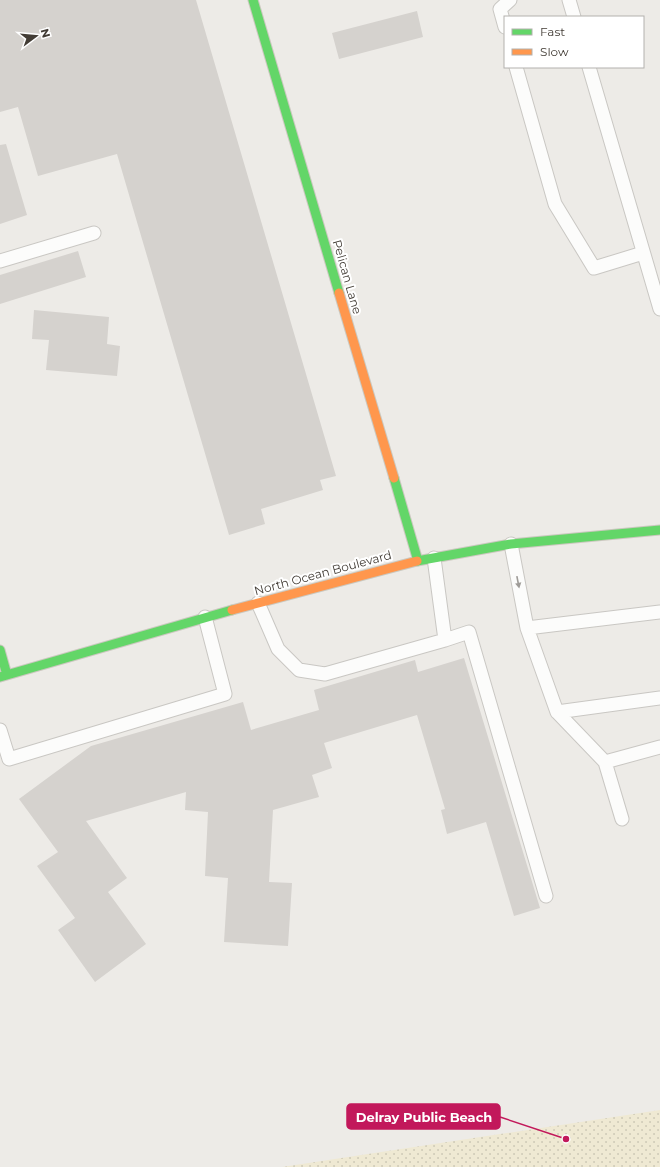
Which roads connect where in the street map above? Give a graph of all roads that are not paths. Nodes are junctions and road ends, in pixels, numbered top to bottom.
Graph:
1 (253, 0) edge
2 (510, 0) edge
3 (569, 0) edge
4 (574, 16) edge
5 (504, 23) edge
6 (516, 68) edge
7 (589, 68) edge
8 (94, 233) dead end
9 (643, 253) junction
10 (0, 260) edge
11 (660, 309) edge
12 (660, 530) edge
13 (511, 544) junction
14 (434, 558) junction
15 (418, 561) junction
16 (258, 603) junction
17 (660, 612) edge
18 (204, 617) junction
19 (527, 628) junction
20 (445, 640) junction
21 (0, 650) edge
22 (4, 676) edge
23 (660, 698) edge
24 (557, 712) junction
25 (0, 730) edge
26 (660, 747) edge
27 (606, 762) junction
28 (622, 819) dead end
29 (546, 896) dead end

1 - 15 main road, Pelican Lane
2 - 5 lane
3 - 4 lane
6 - 9 lane
7 - 9 lane
8 - 10 lane
9 - 11 lane
12 - 13 main road, North Ocean Boulevard
13 - 14 main road, North Ocean Boulevard
13 -> 19 lane
14 - 15 main road, North Ocean Boulevard
14 - 20 lane
15 - 16 main road, North Ocean Boulevard
16 - 18 main road, North Ocean Boulevard
16 - 20 lane
17 - 19 lane
18 - 22 main road, North Ocean Boulevard
18 - 25 lane
19 - 24 lane
20 - 29 lane
21 - 22 main road
23 - 24 lane
24 - 27 lane
26 - 27 lane
27 - 28 lane

